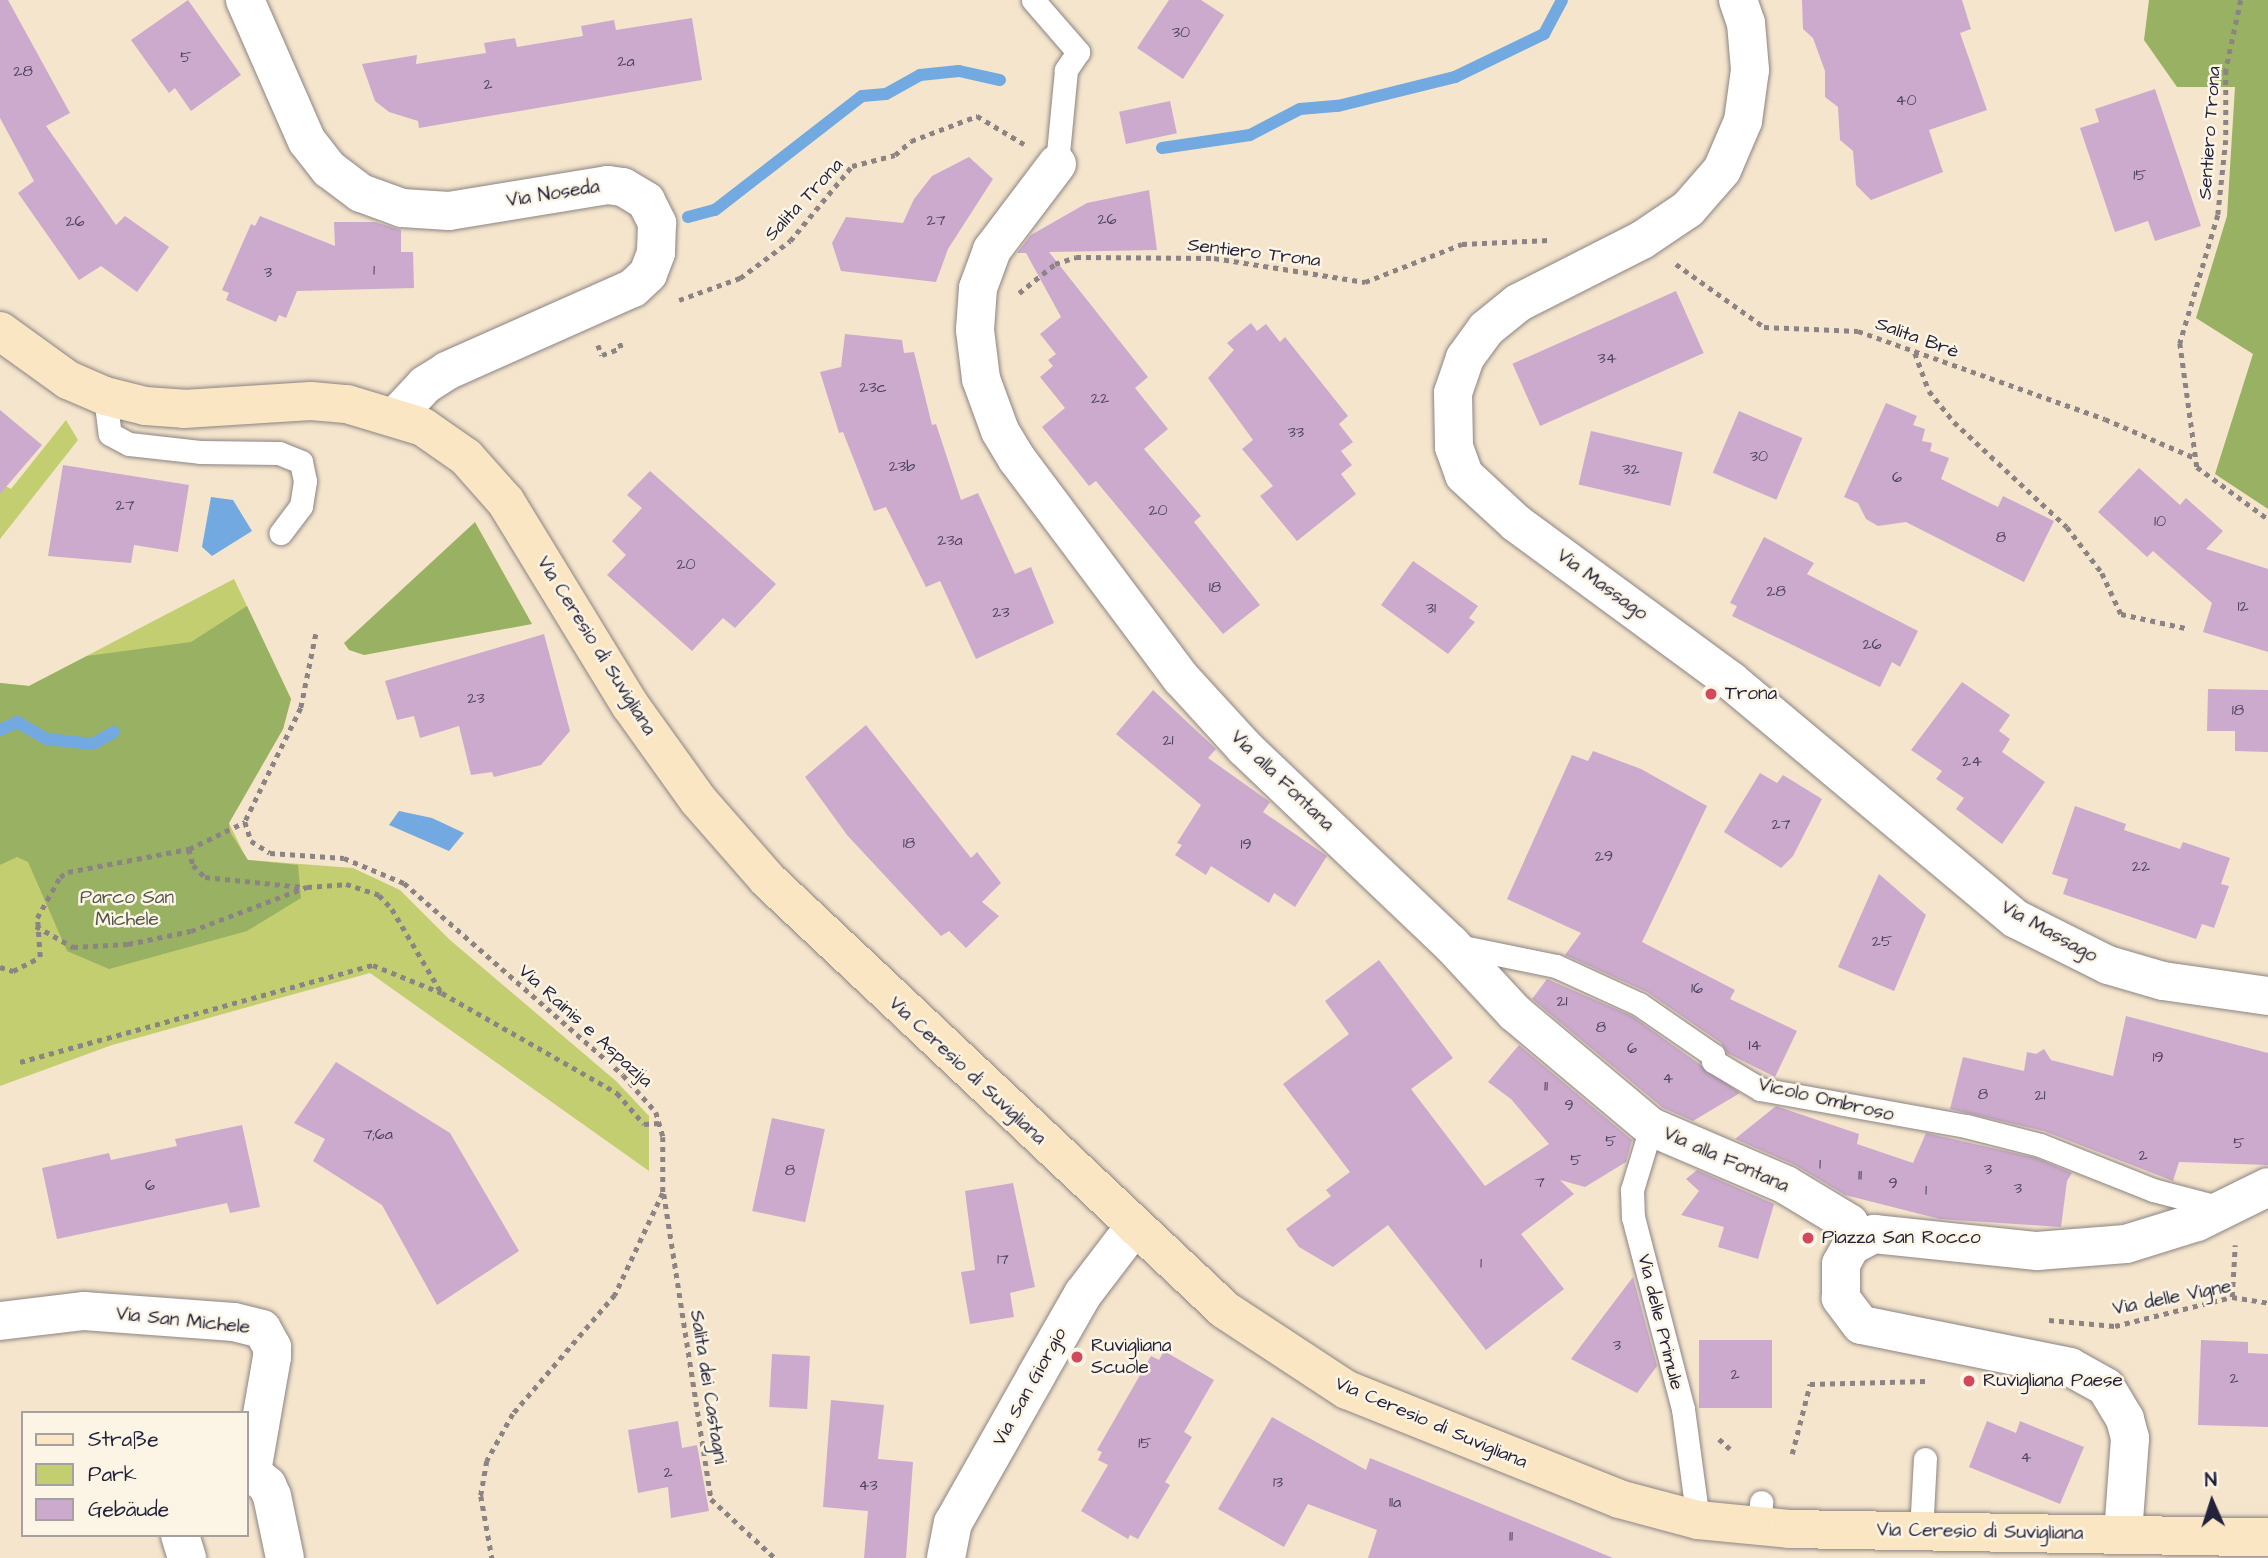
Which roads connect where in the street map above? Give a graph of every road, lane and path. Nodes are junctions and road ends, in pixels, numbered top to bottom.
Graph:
1 (246, 0) edge
2 (1033, 0) edge
3 (1738, 0) edge
4 (2241, 0) edge
5 (1057, 164) junction
6 (1642, 240) junction
7 (1548, 241) dead end
8 (676, 301) dead end
9 (583, 312) junction
10 (975, 330) junction
11 (0, 331) edge
12 (617, 336) dead end
13 (1915, 352) junction
14 (105, 396) junction
15 (396, 416) junction
16 (2195, 458) junction
17 (2268, 519) edge
18 (281, 533) dead end
19 (2186, 628) dead end
20 (316, 634) dead end
21 (245, 822) junction
22 (189, 849) junction
23 (307, 887) junction
24 (36, 926) junction
25 (1451, 944) junction
26 (0, 967) edge
27 (442, 993) junction
28 (2268, 996) edge
29 (20, 1062) dead end
30 (659, 1123) junction
31 (1651, 1127) junction
32 (2268, 1187) edge
33 (663, 1193) junction
34 (2230, 1222) junction
35 (1134, 1227) junction
36 (1859, 1240) junction
37 (2232, 1297) junction
38 (2268, 1303) edge
39 (0, 1321) edge
40 (2013, 1356) junction
41 (1918, 1381) dead end
42 (1791, 1454) dead end
43 (1925, 1459) dead end
44 (249, 1471) edge
45 (1698, 1520) junction
46 (1921, 1532) junction
47 (2123, 1534) junction
48 (2268, 1536) edge
49 (181, 1537) edge
50 (187, 1558) edge
51 (285, 1558) edge
52 (492, 1558) edge
53 (775, 1558) edge
54 (946, 1558) edge

1 - 9 street, Via Noseda
2 - 5 lane
3 - 6 street, Via Massago
4 - 16 path, Sentiero Trona
5 - 8 path, Salita Trona
5 - 10 street, Via alla Fontana
6 - 13 path, Salita Brè
6 - 28 street, Via Massago
7 - 10 path, Sentiero Trona
9 - 12 path
9 - 15 street, Via Noseda
10 - 25 street, Via alla Fontana
11 - 14 main road, Via Ceresio di Suvigliana
13 - 16 path, Salita Brè
13 - 19 path
14 - 15 main road, Via Ceresio di Suvigliana
14 - 18 lane
15 - 35 main road, Via Ceresio di Suvigliana
16 - 17 path
20 - 21 path
21 - 22 path
21 - 30 path, Via Rainis e Aspazija
22 - 23 path
22 - 24 path
23 - 24 path
23 - 27 path
24 - 26 path
25 - 31 street, Via alla Fontana
25 - 34 lane, Vicolo Ombroso
27 - 29 path
27 - 30 path
30 - 33 path, Via Rainis e Aspazija
31 - 36 street, Via alla Fontana
31 - 45 lane, Via delle Primule
32 - 34 street
33 - 52 path, Via Rainis e Aspazija
33 - 53 path, Salita dei Castagni
34 - 36 street
34 - 37 path
35 - 45 main road, Via Ceresio di Suvigliana
35 - 54 street, Via San Giorgio
36 - 40 street
37 - 38 path, Via delle Vigne
37 - 40 path, Via delle Vigne
39 - 44 street, Via San Michele
40 - 47 street
41 - 42 path
43 - 46 lane
44 - 51 street
45 - 46 main road, Via Ceresio di Suvigliana
46 - 47 main road, Via Ceresio di Suvigliana
47 - 48 main road, Via Ceresio di Suvigliana
49 - 50 street

